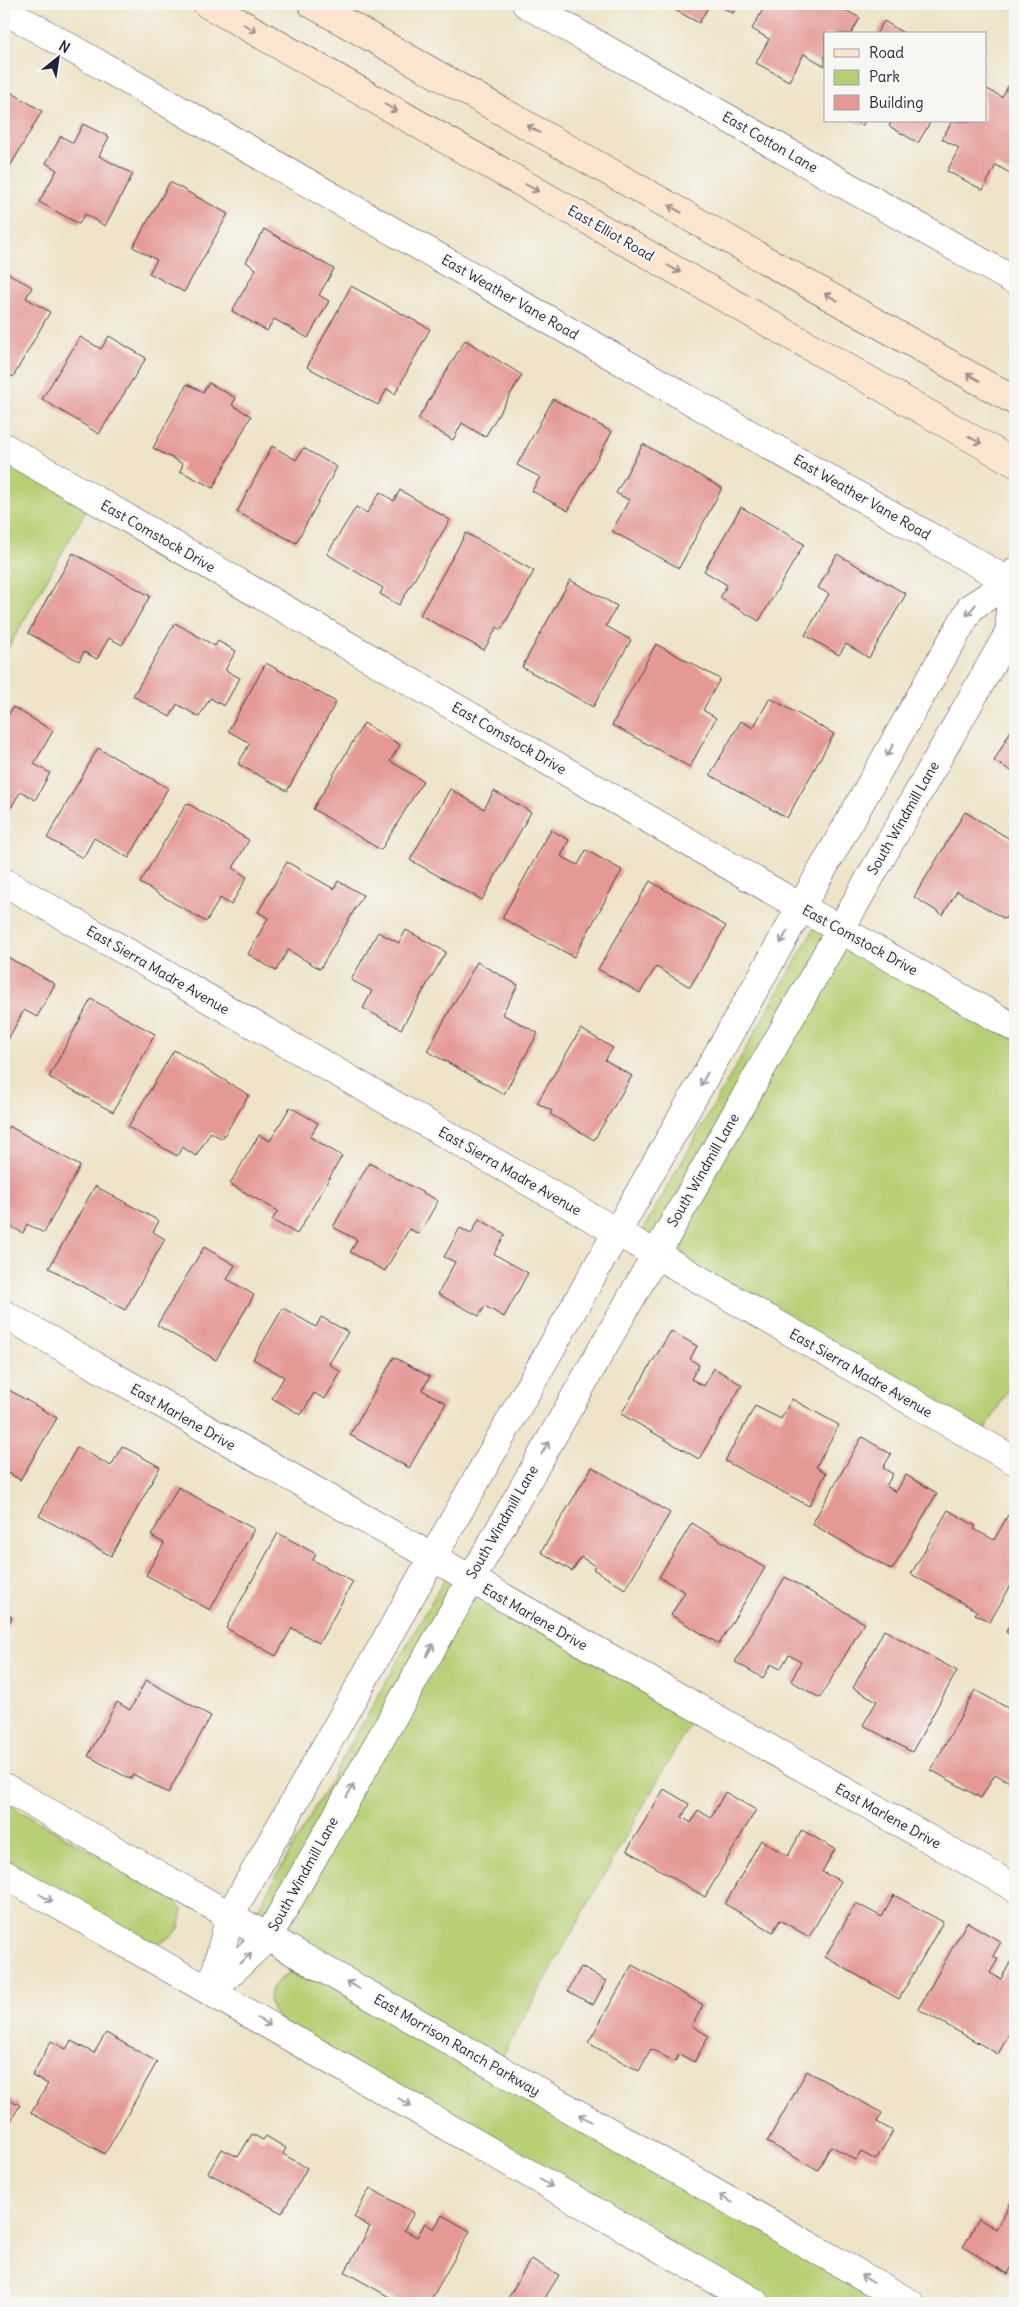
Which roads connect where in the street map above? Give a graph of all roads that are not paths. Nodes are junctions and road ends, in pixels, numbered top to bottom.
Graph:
1 (207, 4) edge
2 (312, 4) edge
3 (526, 4) edge
4 (4, 10) edge
5 (1015, 281) edge
6 (1015, 401) edge
7 (4, 447) edge
8 (1015, 463) edge
9 (1014, 580) edge
10 (4, 882) edge
11 (801, 907) junction
12 (839, 929) junction
13 (1015, 1028) edge
14 (617, 1232) junction
15 (655, 1253) junction
16 (4, 1314) edge
17 (1015, 1462) edge
18 (432, 1558) junction
19 (469, 1580) junction
20 (4, 1787) edge
21 (4, 1874) edge
22 (1015, 1888) edge
23 (230, 1915) junction
24 (268, 1937) junction
25 (211, 1991) junction
26 (756, 2303) edge
27 (910, 2303) edge

1 -> 8 main road, East Elliot Road
6 -> 2 main road
3 - 5 street, East Cotton Lane
4 - 9 street, East Weather Vane Road
7 - 11 street, East Comstock Drive
9 -> 11 street
9 - 12 street, South Windmill Lane
10 - 14 street, East Sierra Madre Avenue
11 - 12 street, East Comstock Drive
11 -> 14 street
12 - 13 street, East Comstock Drive
12 - 15 street, South Windmill Lane
14 - 15 street, East Sierra Madre Avenue
14 - 18 street
15 - 17 street, East Sierra Madre Avenue
19 -> 15 street, South Windmill Lane
16 - 18 street, East Marlene Drive
18 - 19 street, East Marlene Drive
18 - 23 street
19 - 22 street, East Marlene Drive
24 -> 19 street, South Windmill Lane
20 - 23 street, East Morrison Ranch Parkway
21 -> 25 street
23 - 24 street, East Morrison Ranch Parkway
23 - 25 street
25 -> 24 street, South Windmill Lane
27 -> 24 street, East Morrison Ranch Parkway
25 -> 26 street

